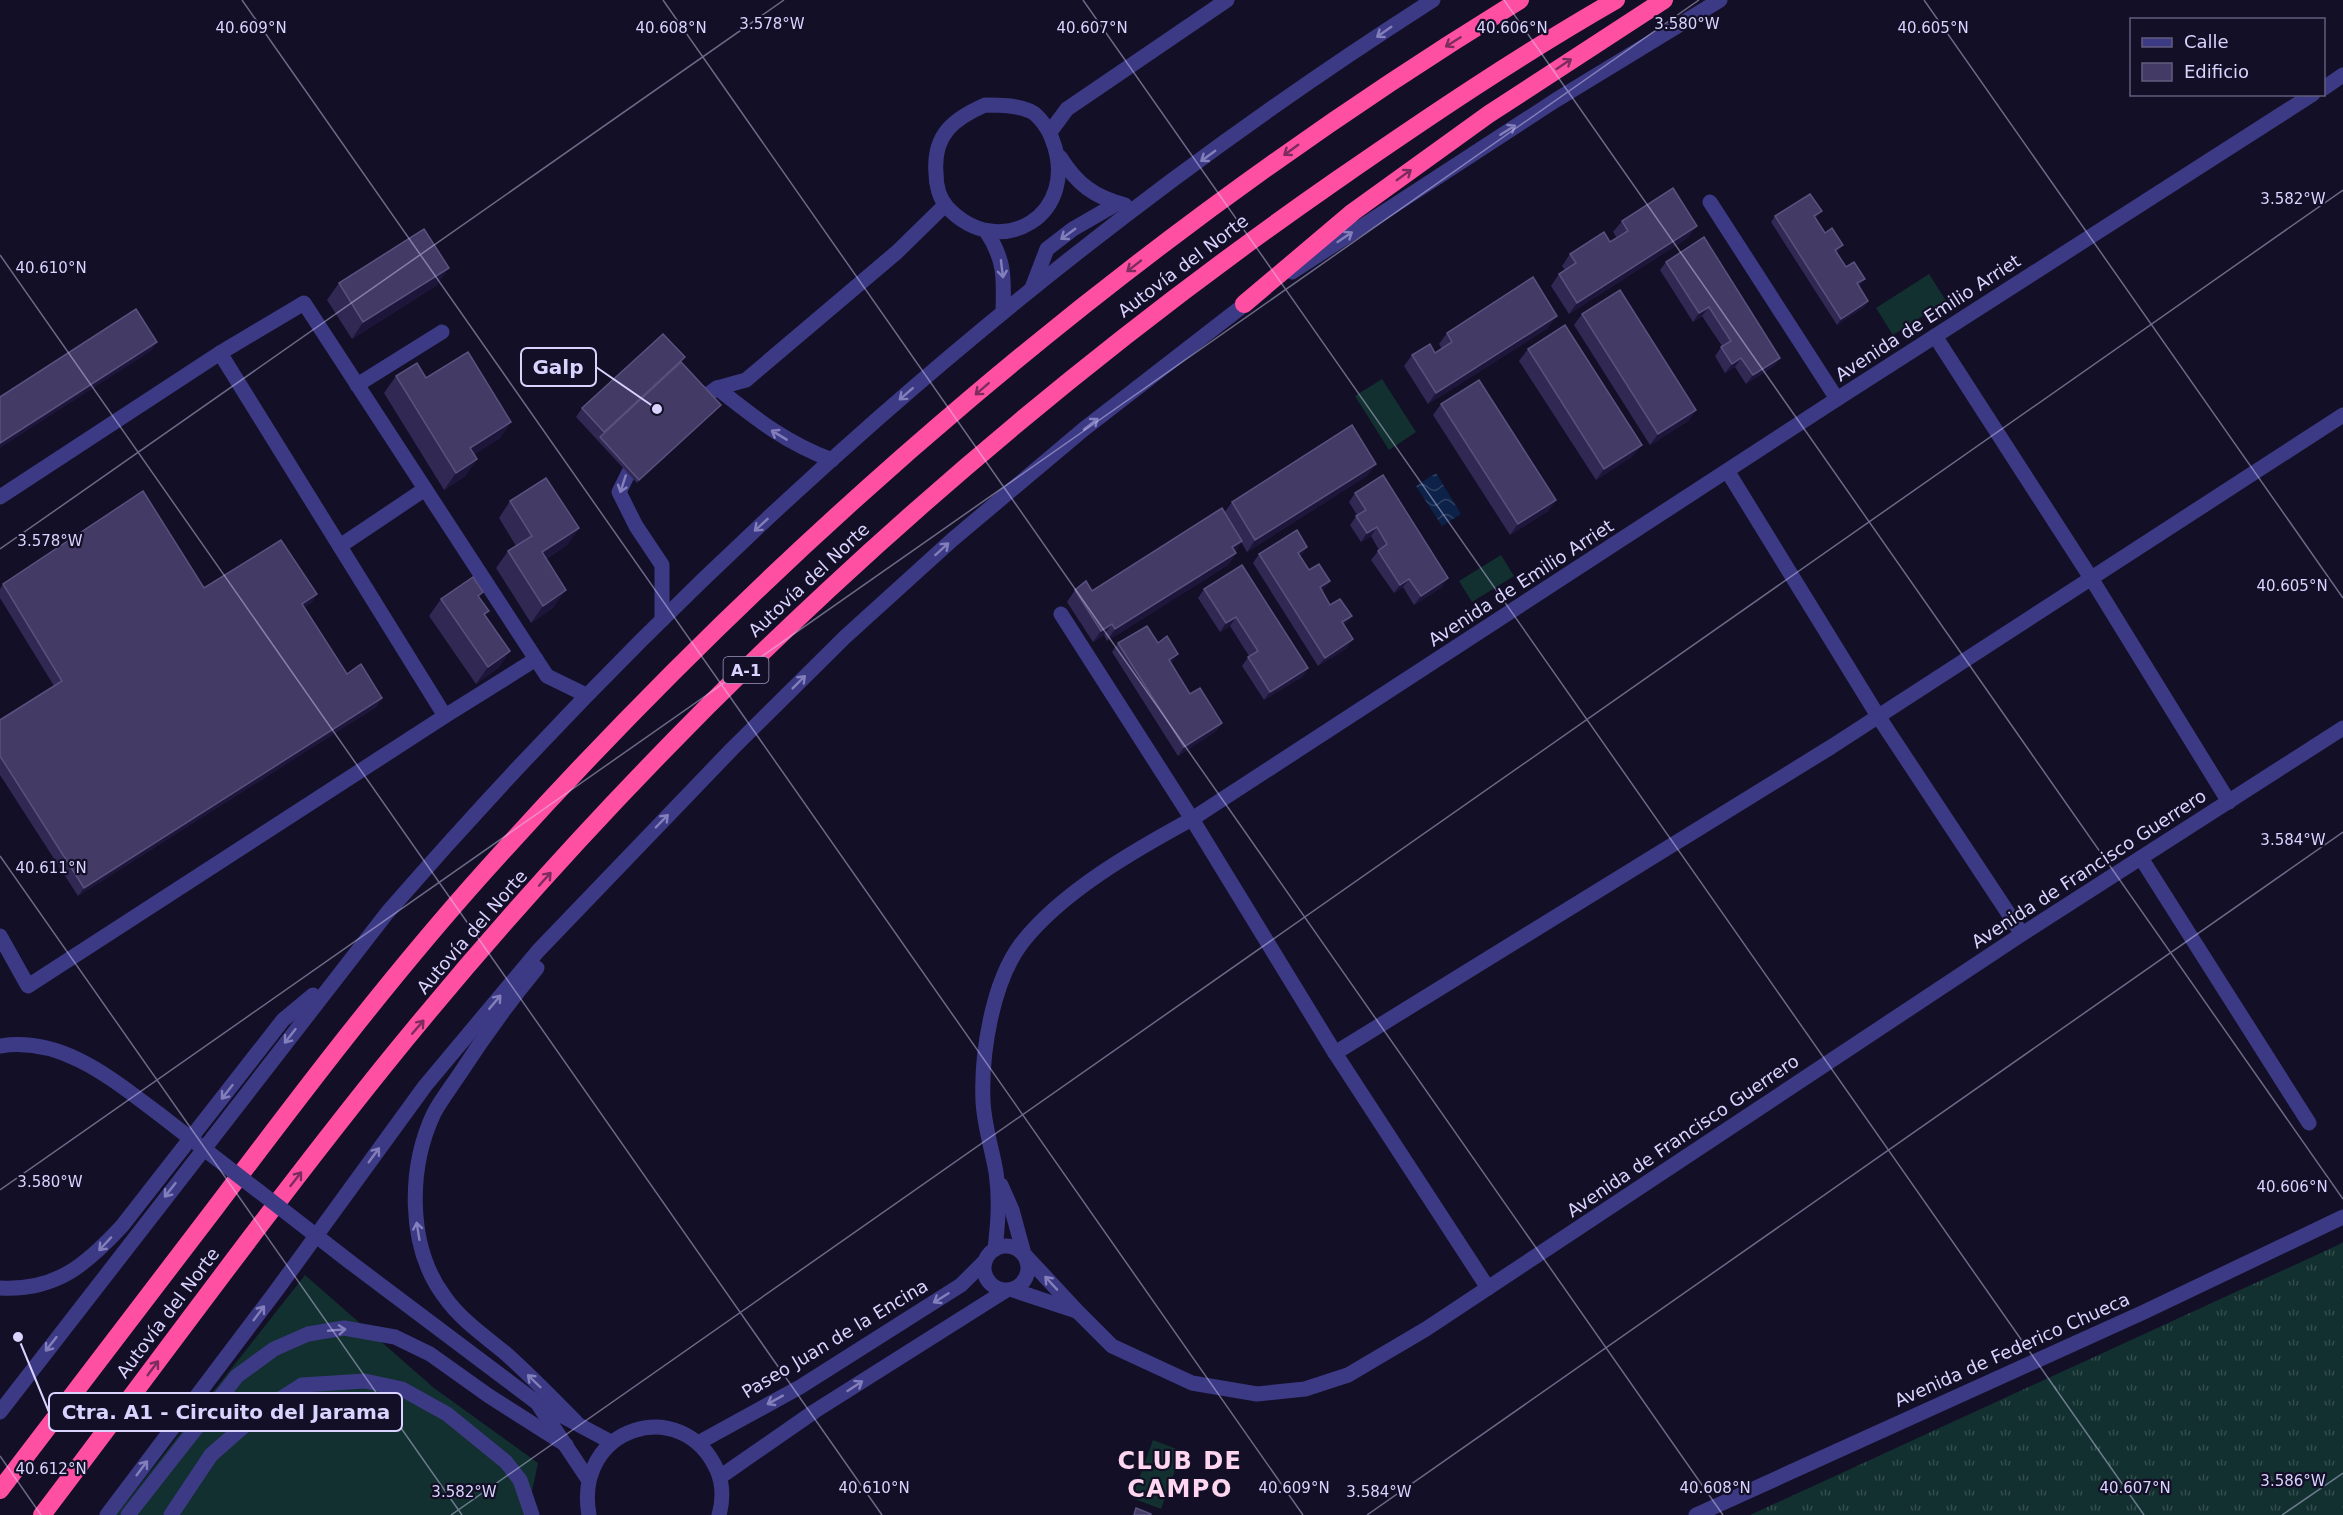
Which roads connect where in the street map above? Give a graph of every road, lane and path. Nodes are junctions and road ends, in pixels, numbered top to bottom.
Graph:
1 (1227, 0) edge
2 (1433, 0) edge
3 (1520, 0) edge
4 (1616, 0) edge
5 (1664, 0) edge
6 (1720, 0) edge
7 (2343, 75) edge
8 (2325, 87) edge
9 (2310, 96) edge
10 (1050, 132) junction
11 (1059, 156) junction
12 (1710, 202) dead end
13 (1118, 203) junction
14 (945, 205) junction
15 (1137, 208) junction
16 (986, 231) junction
17 (1031, 290) junction
18 (1244, 304) junction
19 (1003, 311) junction
20 (442, 332) dead end
21 (1935, 336) junction
22 (220, 353) junction
23 (357, 385) junction
24 (717, 388) junction
25 (1837, 399) junction
26 (680, 413) edge
27 (2343, 415) edge
28 (650, 441) edge
29 (832, 460) junction
30 (1728, 472) junction
31 (425, 489) junction
32 (0, 497) edge
33 (340, 546) junction
34 (2091, 578) junction
35 (1061, 614) dead end
36 (662, 620) junction
37 (536, 659) junction
38 (586, 695) junction
39 (445, 716) junction
40 (1878, 716) junction
41 (2343, 728) edge
42 (2229, 802) junction
43 (1192, 819) junction
44 (2141, 858) junction
45 (622, 863) junction
46 (2022, 934) junction
47 (0, 936) edge
48 (338, 973) junction
49 (0, 1046) edge
50 (1335, 1053) junction
51 (2309, 1123) dead end
52 (996, 1174) junction
53 (2343, 1217) edge
54 (1024, 1254) junction
55 (990, 1255) junction
56 (0, 1288) edge
57 (1488, 1288) junction
58 (1009, 1290) junction
59 (1078, 1312) junction
60 (536, 1402) junction
61 (0, 1412) edge
62 (576, 1422) junction
63 (611, 1442) junction
64 (698, 1443) junction
65 (566, 1445) junction
66 (720, 1477) junction
67 (588, 1479) junction
68 (0, 1490) edge
69 (42, 1515) edge
70 (106, 1515) edge
71 (128, 1515) edge
72 (171, 1515) edge
73 (532, 1515) edge
74 (589, 1515) edge
75 (719, 1515) edge
76 (1696, 1515) edge

1 - 10 street
2 -> 15 street
3 -> 68 highway, Autovía del Norte / A-1
69 -> 4 highway, Autovía del Norte / A-1
18 -> 5 highway
18 -> 6 street
7 - 8 street
9 - 21 street, Avenida de Emilio Arriet
10 - 11 street
10 - 14 street
11 - 13 street
11 - 16 street
12 - 25 street
13 - 15 street
13 -> 17 street
14 - 16 street
14 - 24 street
15 - 17 street
16 -> 19 street
17 - 19 street
45 -> 18 street
19 -> 29 street
20 - 23 street
21 - 25 street, Avenida de Emilio Arriet
21 - 34 street
22 - 23 street
22 - 32 street
22 - 33 street
23 - 31 street
24 - 26 street
29 -> 24 street
25 - 30 street, Avenida de Emilio Arriet
27 - 34 street
28 -> 36 street
29 -> 36 street
30 - 40 street
30 - 43 street, Avenida de Emilio Arriet
31 - 33 street
31 - 37 street
33 - 39 street
34 - 40 street
34 - 42 street
35 - 43 street
36 - 38 street
37 - 38 street
37 - 39 street
38 - 48 street
39 - 47 street
40 - 46 street
40 - 50 street
41 - 42 street, Avenida de Francisco Guerrero
42 - 44 street, Avenida de Francisco Guerrero
43 - 50 street
43 - 52 street, Avenida de Emilio Arriet
44 - 46 street, Avenida de Francisco Guerrero
44 - 51 street
62 -> 45 street
70 -> 45 street
46 - 57 street, Avenida de Francisco Guerrero
48 -> 56 street
48 -> 61 street
49 - 60 street, bridge
50 - 57 street
52 - 54 street
52 - 55 street, Avenida de Emilio Arriet
53 - 76 street, Avenida de Federico Chueca
54 - 55 street
54 - 58 street
59 -> 54 street
55 - 58 street
55 -> 64 street, Paseo Juan de la Encina
57 - 59 street, Avenida de Francisco Guerrero
58 - 59 street, Avenida de Francisco Guerrero
66 -> 58 street
60 - 62 street
60 - 65 street
62 - 63 street
63 - 64 street
63 - 67 street
64 - 66 street
65 - 67 street
71 -> 65 street
66 - 75 street
67 - 74 street
72 - 73 street

